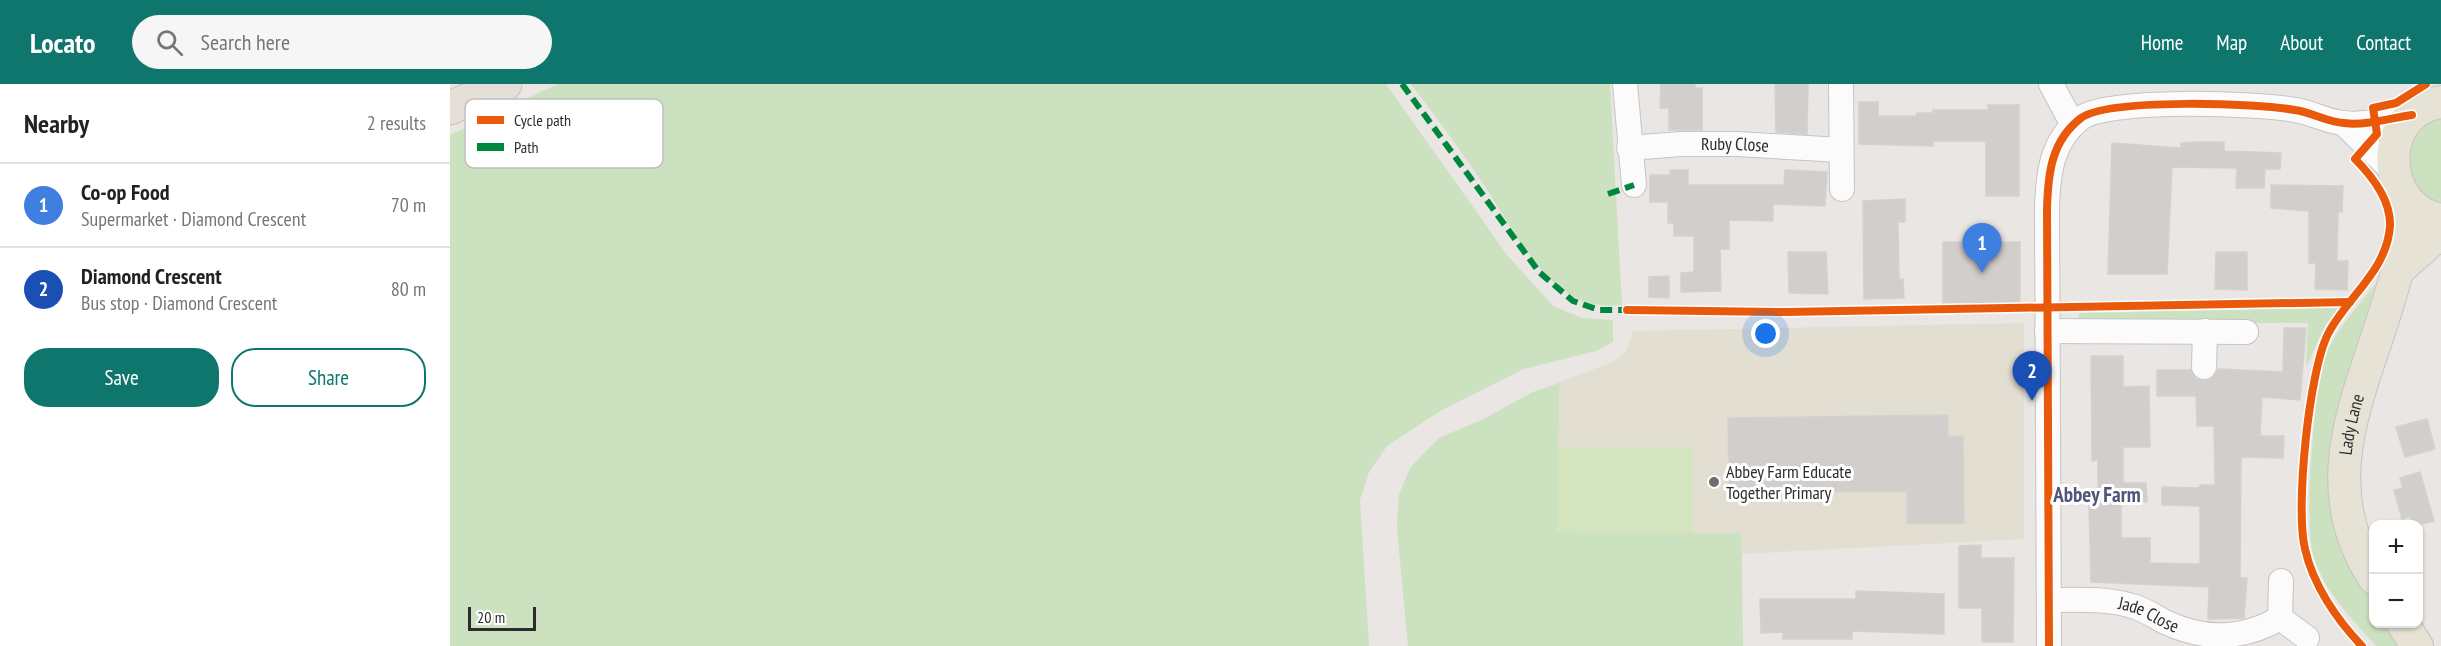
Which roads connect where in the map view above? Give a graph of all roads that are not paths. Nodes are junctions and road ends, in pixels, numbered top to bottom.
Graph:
1 (505, 84) edge
2 (1625, 84) edge
3 (1841, 84) edge
4 (2051, 84) edge
5 (471, 99) edge
6 (465, 101) edge
7 (2433, 104) edge
8 (450, 108) edge
9 (2344, 124) junction
10 (2073, 125) junction
11 (1629, 148) junction
12 (1841, 150) junction
13 (1634, 185) dead end
14 (2399, 185) junction
15 (1842, 189) dead end
16 (2441, 220) edge
17 (2441, 232) edge
18 (2397, 271) junction
19 (2047, 331) junction
20 (2205, 331) junction
21 (2246, 332) dead end
22 (2204, 367) dead end
23 (2371, 574) edge
24 (2281, 581) dead end
25 (2049, 600) junction
26 (2280, 618) junction
27 (2406, 628) edge
28 (2307, 638) dead end
29 (2049, 646) edge
30 (2417, 646) edge

1 - 5 highway
2 - 11 street
3 - 12 street
4 - 10 street
6 - 8 highway
7 - 9 street
7 - 14 main road, Lady Lane
9 - 10 street
9 - 14 street
10 - 19 street
11 - 12 street, Ruby Close
11 - 13 street
12 - 15 street
14 - 16 main road
14 - 18 main road, Lady Lane
17 - 18 main road
18 - 23 main road, Lady Lane
19 - 20 street
19 - 25 street
20 - 21 street
20 - 22 street
24 - 26 street
25 - 26 street, Jade Close
25 - 29 street
26 - 28 street
27 - 30 main road

